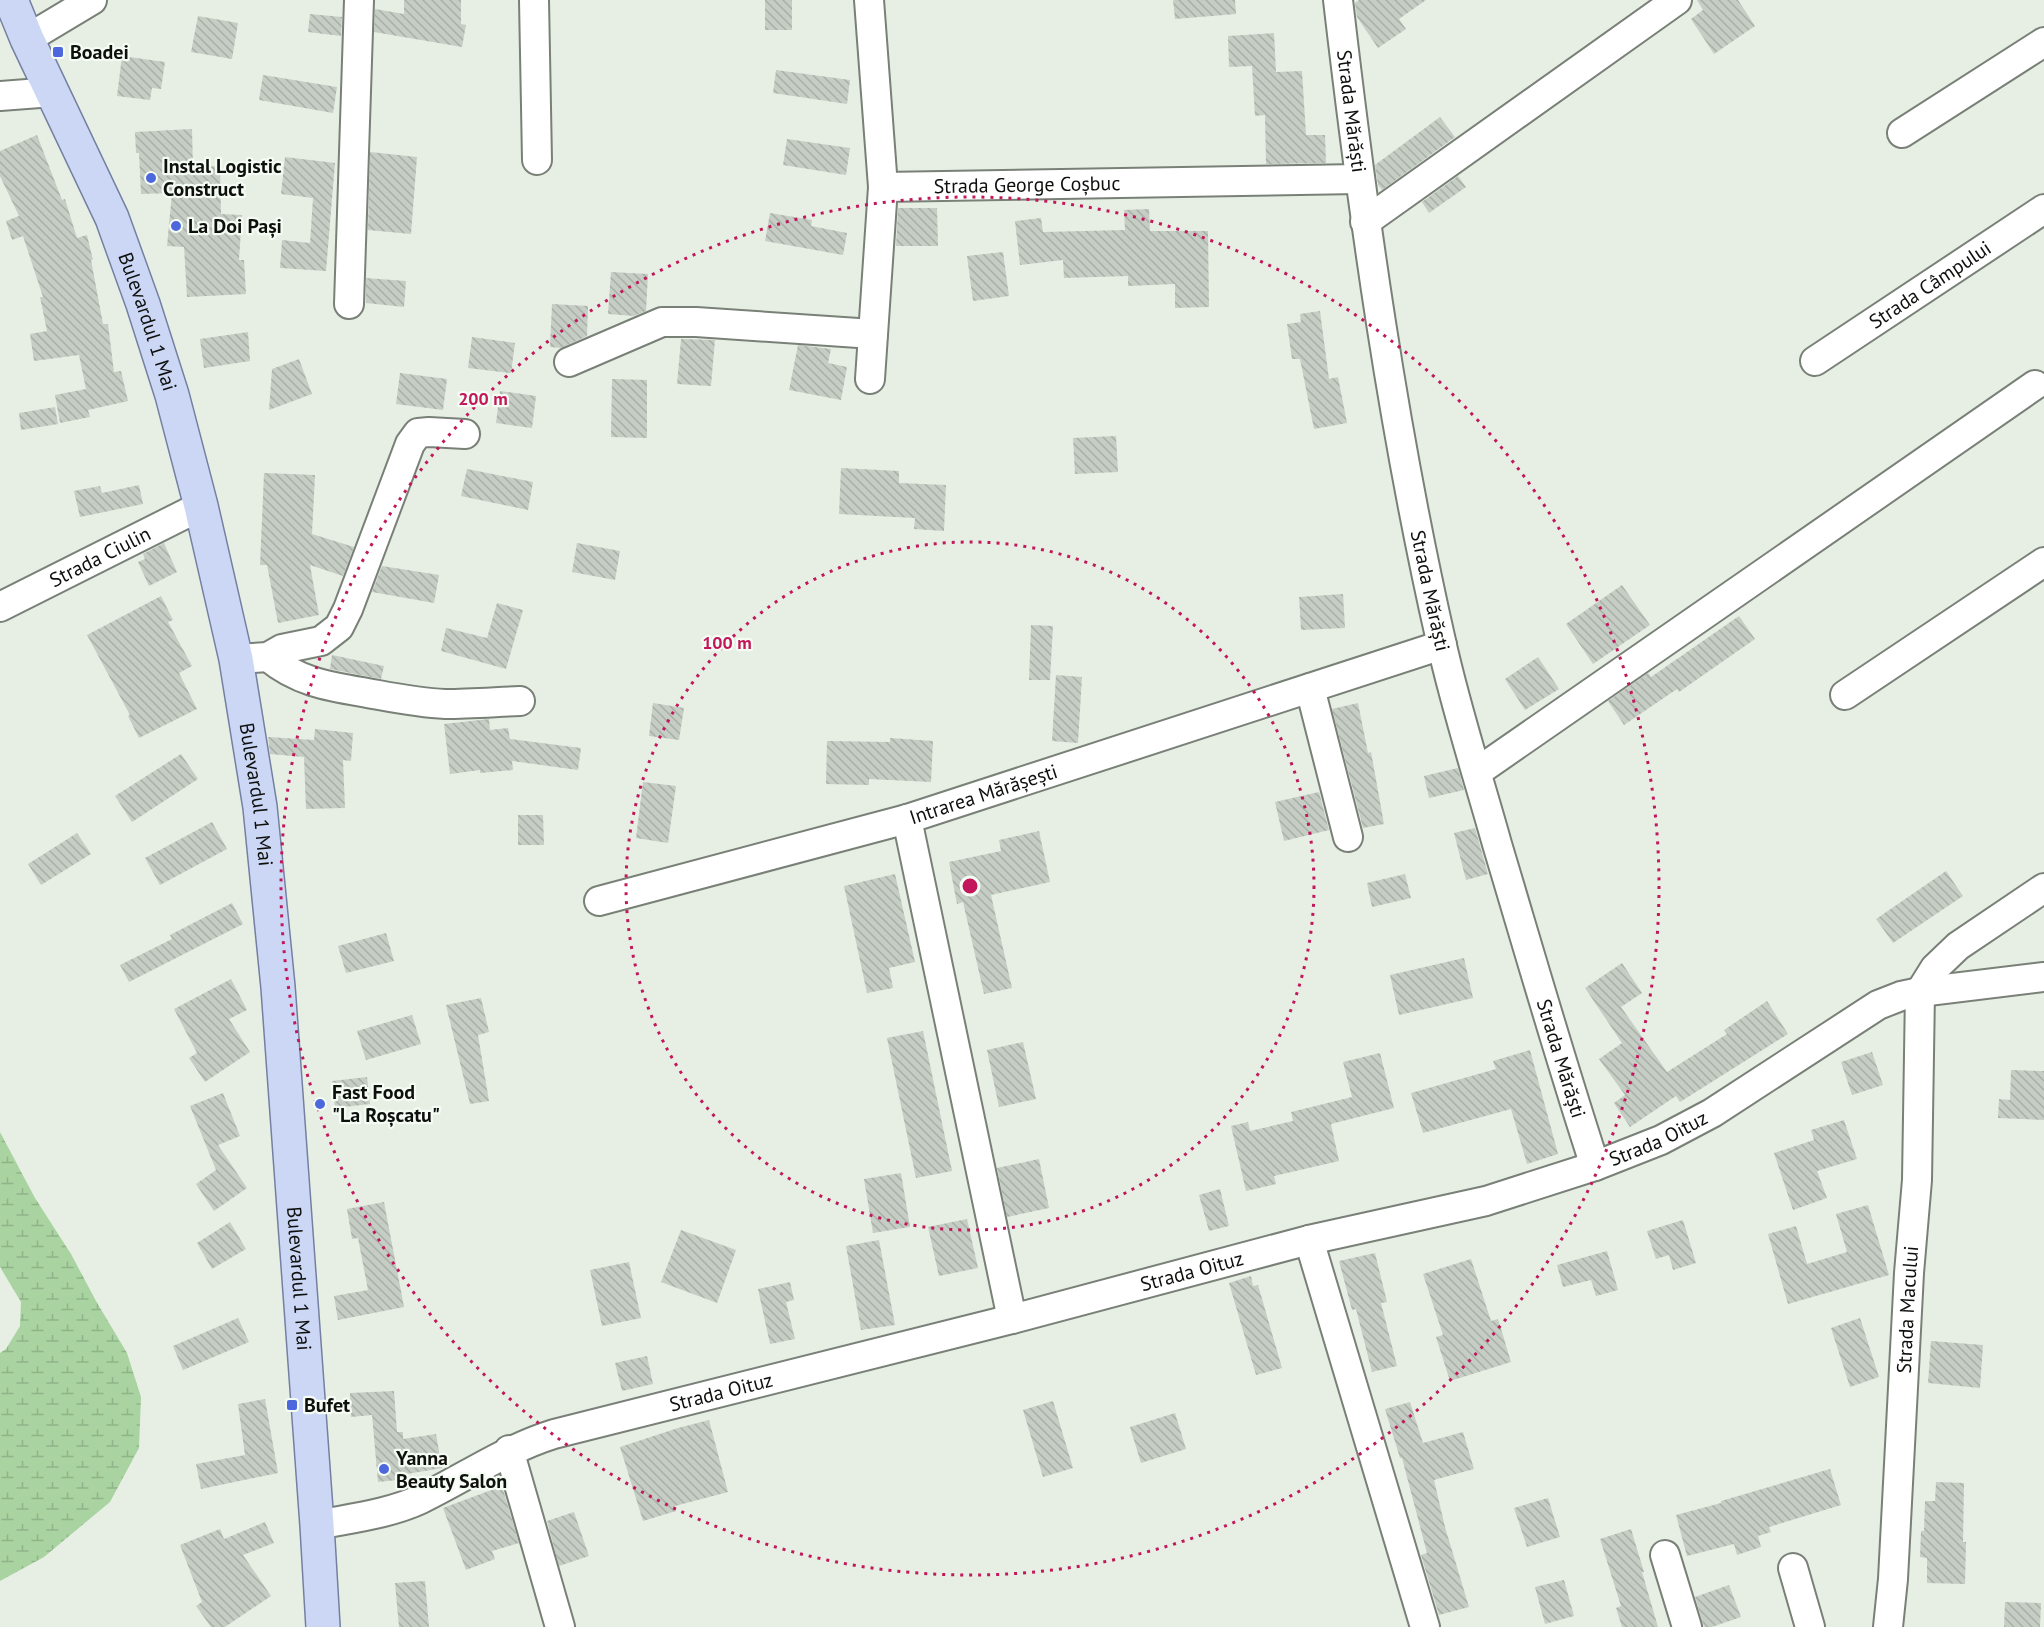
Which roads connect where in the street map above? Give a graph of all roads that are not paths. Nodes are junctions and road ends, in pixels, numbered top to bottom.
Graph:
1 (11, 0) edge
2 (92, 0) edge
3 (359, 0) edge
4 (534, 0) edge
5 (869, 0) edge
6 (1338, 0) edge
7 (1677, 0) edge
8 (27, 39) junction
9 (2044, 42) edge
10 (53, 92) junction
11 (0, 96) edge
12 (1902, 133) dead end
13 (537, 160) dead end
14 (1359, 179) junction
15 (883, 187) junction
16 (2044, 209) edge
17 (1365, 222) junction
18 (349, 304) dead end
19 (873, 334) junction
20 (1815, 361) dead end
21 (568, 362) dead end
22 (870, 379) dead end
23 (2035, 385) dead end
24 (465, 434) dead end
25 (201, 506) junction
26 (2044, 562) edge
27 (0, 607) edge
28 (1442, 645) junction
29 (268, 657) junction
30 (236, 659) junction
31 (1311, 688) junction
32 (1845, 695) dead end
33 (520, 701) dead end
34 (1477, 772) junction
35 (907, 819) junction
36 (1348, 837) dead end
37 (2044, 888) edge
38 (599, 901) dead end
39 (2044, 977) edge
40 (1920, 992) junction
41 (1595, 1166) junction
42 (1309, 1240) junction
43 (1012, 1319) junction
44 (509, 1450) junction
45 (317, 1525) junction
46 (1665, 1556) dead end
47 (1793, 1568) dead end
48 (323, 1627) edge
49 (560, 1627) edge
50 (1425, 1627) edge
51 (1687, 1627) edge
52 (1810, 1627) edge
53 (1888, 1627) edge

1 - 8 main road, Bulevardul 1 Mai
2 - 8 street
3 - 18 street
4 - 13 street
5 - 15 street
6 - 14 street, Strada Mărăști
7 - 17 street
8 - 10 main road, Bulevardul 1 Mai
9 - 12 street
10 - 11 street
10 - 25 main road, Bulevardul 1 Mai
14 - 15 street, Strada George Coșbuc
14 - 17 street, Strada Mărăști
15 - 19 street
16 - 20 street, Strada Câmpului
17 - 28 street, Strada Mărăști
19 - 21 street
19 - 22 street
23 - 34 street
24 - 29 street
25 - 27 street, Strada Ciulin
25 - 30 main road, Bulevardul 1 Mai
26 - 32 street
28 - 31 street, Intrarea Mărășești
28 - 34 street, Strada Mărăști
29 - 30 street
29 - 33 street
30 - 45 main road, Bulevardul 1 Mai
31 - 35 street, Intrarea Mărășești
31 - 36 street
34 - 41 street, Strada Mărăști
35 - 38 street
35 - 43 street, Intrarea Mărășești
37 - 40 street
39 - 40 street, Strada Oituz
40 - 41 street, Strada Oituz
40 - 53 street, Strada Macului
41 - 42 street, Strada Oituz
42 - 43 street, Strada Oituz
42 - 50 street
43 - 44 street, Strada Oituz
44 - 45 street, Strada Oituz
44 - 49 street
45 - 48 main road, Bulevardul 1 Mai
46 - 51 street
47 - 52 street

